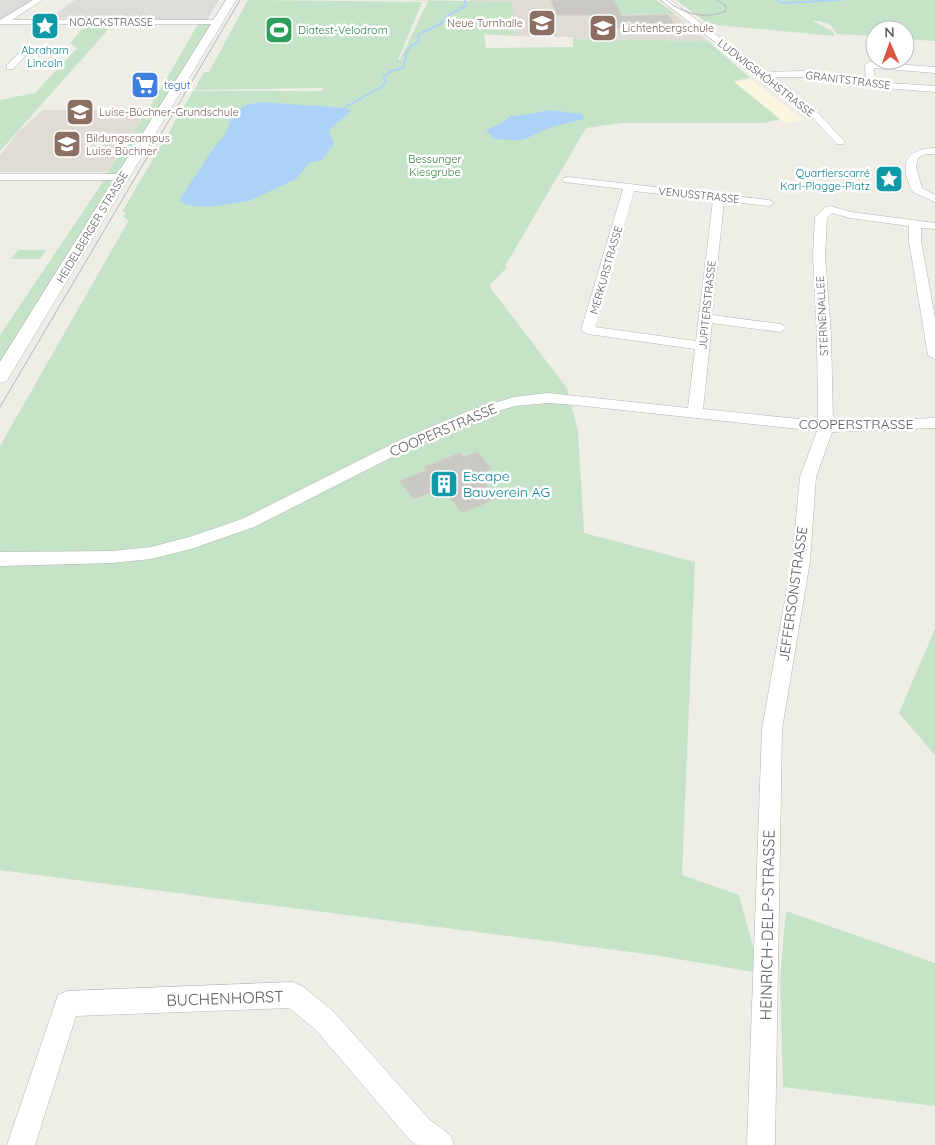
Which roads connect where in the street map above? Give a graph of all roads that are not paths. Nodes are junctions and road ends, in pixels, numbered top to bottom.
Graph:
1 (38, 0) edge
2 (231, 0) edge
3 (665, 0) edge
4 (1, 22) edge
5 (218, 22) junction
6 (21, 56) dead end
7 (0, 67) edge
8 (935, 70) edge
9 (762, 76) junction
10 (870, 84) junction
11 (935, 89) edge
12 (840, 142) dead end
13 (935, 151) edge
14 (0, 177) edge
15 (122, 177) junction
16 (568, 180) dead end
17 (629, 188) junction
18 (719, 198) junction
19 (935, 200) edge
20 (769, 203) dead end
21 (915, 224) junction
22 (935, 226) edge
23 (705, 318) junction
24 (780, 328) dead end
25 (702, 346) junction
26 (935, 355) edge
27 (0, 377) edge
28 (694, 413) junction
29 (935, 423) edge
30 (826, 426) junction
31 (0, 559) edge
32 (776, 705) joint
33 (21, 1145) edge
34 (440, 1145) edge
35 (761, 1145) edge

1 - 4 street, NOACKSTRASSE
2 - 5 street, HEIDELBERGER STRASSE
3 - 9 street, LUDWIGSHÖHSTRASSE
4 - 5 street, NOACKSTRASSE
5 - 15 street, HEIDELBERGER STRASSE
6 - 7 street
8 - 10 street
9 - 10 street, GRANITSTRASSE
9 - 12 street, LUDWIGSHÖHSTRASSE
10 - 11 street, GRANITSTRASSE
13 - 19 street
14 - 15 street
15 - 27 street, HEIDELBERGER STRASSE
16 - 17 street
17 - 18 street, VENUSSTRASSE
17 - 25 street, MERKURSTRASSE
18 - 20 street, VENUSSTRASSE
18 - 23 street, JUPITERSTRASSE
21 - 22 street
21 - 26 street
21 - 30 street, STERNENALLEE
23 - 24 street
23 - 25 street, JUPITERSTRASSE
25 - 28 street, JUPITERSTRASSE
28 - 30 street, COOPERSTRASSE
28 - 31 street, COOPERSTRASSE
29 - 30 street, COOPERSTRASSE
30 - 32 street, JEFFERSONSTRASSE
32 - 35 street, HEINRICH-DELP-STRASSE
33 - 34 street, BUCHENHORST

